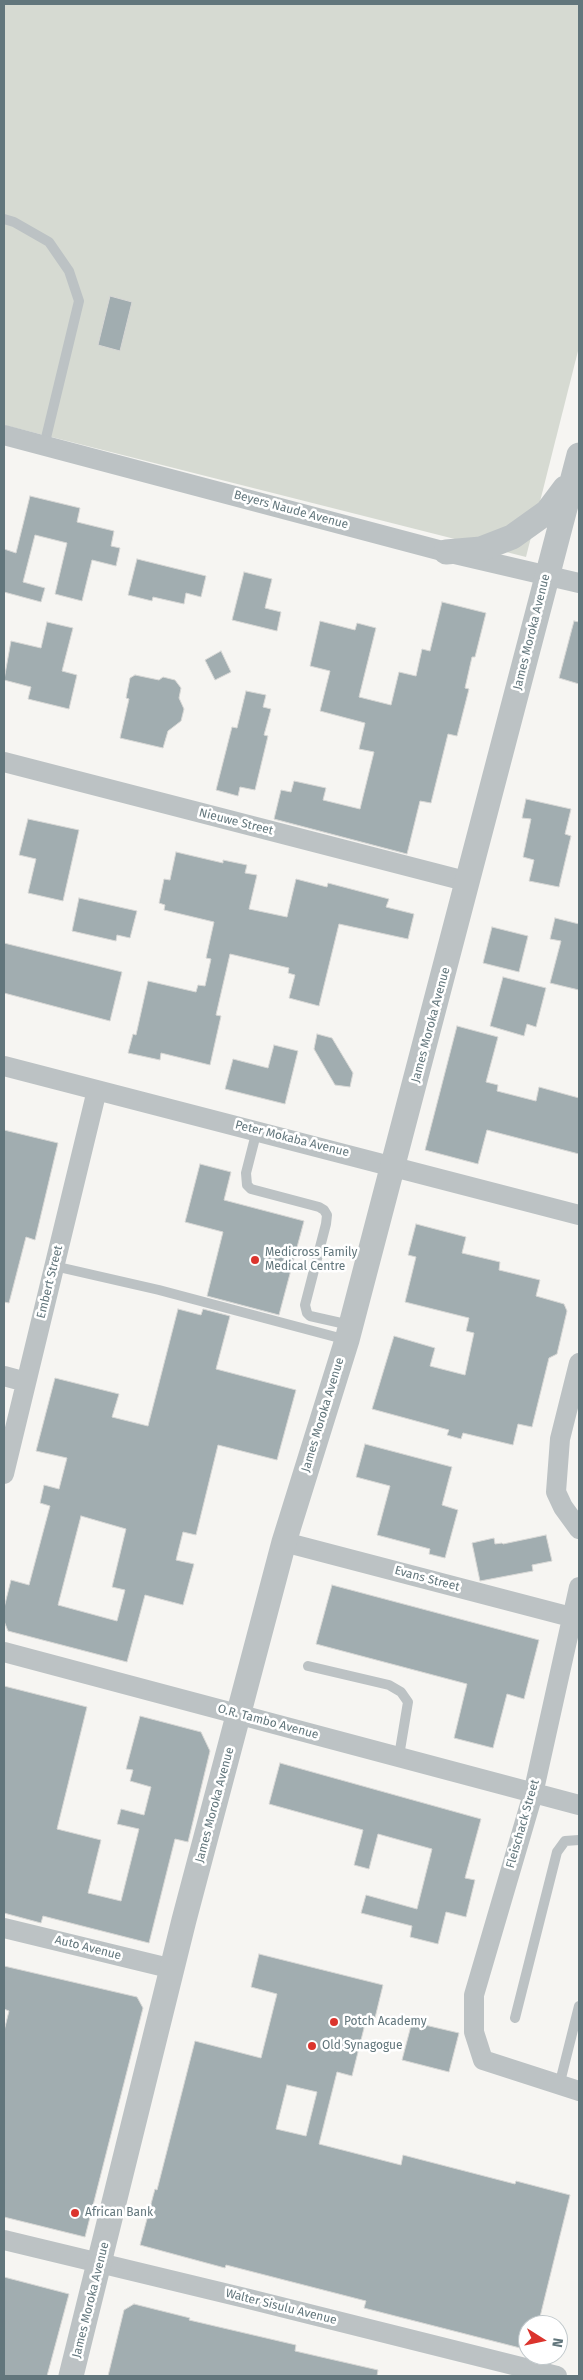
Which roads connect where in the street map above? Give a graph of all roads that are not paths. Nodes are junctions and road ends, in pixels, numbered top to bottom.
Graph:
1 (4, 219) edge
2 (4, 435) edge
3 (44, 446) junction
4 (576, 466) edge
5 (446, 552) junction
6 (546, 575) junction
7 (579, 583) edge
8 (4, 762) edge
9 (469, 882) junction
10 (4, 1066) edge
11 (97, 1090) junction
12 (257, 1130) junction
13 (394, 1165) junction
14 (579, 1215) edge
15 (54, 1266) junction
16 (348, 1333) junction
17 (579, 1363) edge
18 (4, 1376) edge
19 (26, 1382) junction
20 (4, 1474) edge
21 (579, 1529) edge
22 (284, 1542) junction
23 (579, 1587) edge
24 (571, 1617) junction
25 (4, 1652) edge
26 (308, 1666) dead end
27 (239, 1715) junction
28 (399, 1756) junction
29 (533, 1794) junction
30 (579, 1805) edge
31 (579, 1840) edge
32 (4, 1928) edge
33 (173, 1969) junction
34 (579, 2006) edge
35 (515, 2018) dead end
36 (559, 2086) junction
37 (579, 2092) edge
38 (4, 2240) edge
39 (100, 2263) junction
40 (71, 2376) edge
41 (557, 2376) edge

1 - 3 lane
2 - 3 street, Beyers Naude Avenue
3 - 5 street, Beyers Naude Avenue
4 - 5 street
4 - 6 street, James Moroka Avenue
5 - 6 street, Beyers Naude Avenue
6 - 7 street, Beyers Naude Avenue
6 - 9 street, James Moroka Avenue
8 - 9 street, Nieuwe Street
9 - 13 street, James Moroka Avenue
10 - 11 street, Peter Mokaba Avenue
11 - 12 street, Peter Mokaba Avenue
11 - 15 street, Embert Street
12 - 13 street, Peter Mokaba Avenue
12 - 16 lane
13 - 14 street, Peter Mokaba Avenue
13 - 16 street, James Moroka Avenue
15 - 16 lane
15 - 19 street, Embert Street
16 - 22 street, James Moroka Avenue
17 - 21 street
18 - 19 street
19 - 20 street, Embert Street
22 - 24 street, Evans Street
22 - 27 street, James Moroka Avenue
23 - 24 street, Fleischack Street
24 - 29 street, Fleischack Street
25 - 27 street, O.R. Tambo Avenue
26 - 28 lane
27 - 28 street, O.R. Tambo Avenue
27 - 33 street, James Moroka Avenue
28 - 29 street, O.R. Tambo Avenue
29 - 30 street, O.R. Tambo Avenue
29 - 36 street, Fleischack Street
31 - 35 lane
32 - 33 street, Auto Avenue
33 - 39 street, James Moroka Avenue
34 - 36 lane
36 - 37 street
38 - 39 street, Walter Sisulu Avenue
39 - 40 street, James Moroka Avenue
39 - 41 street, Walter Sisulu Avenue

